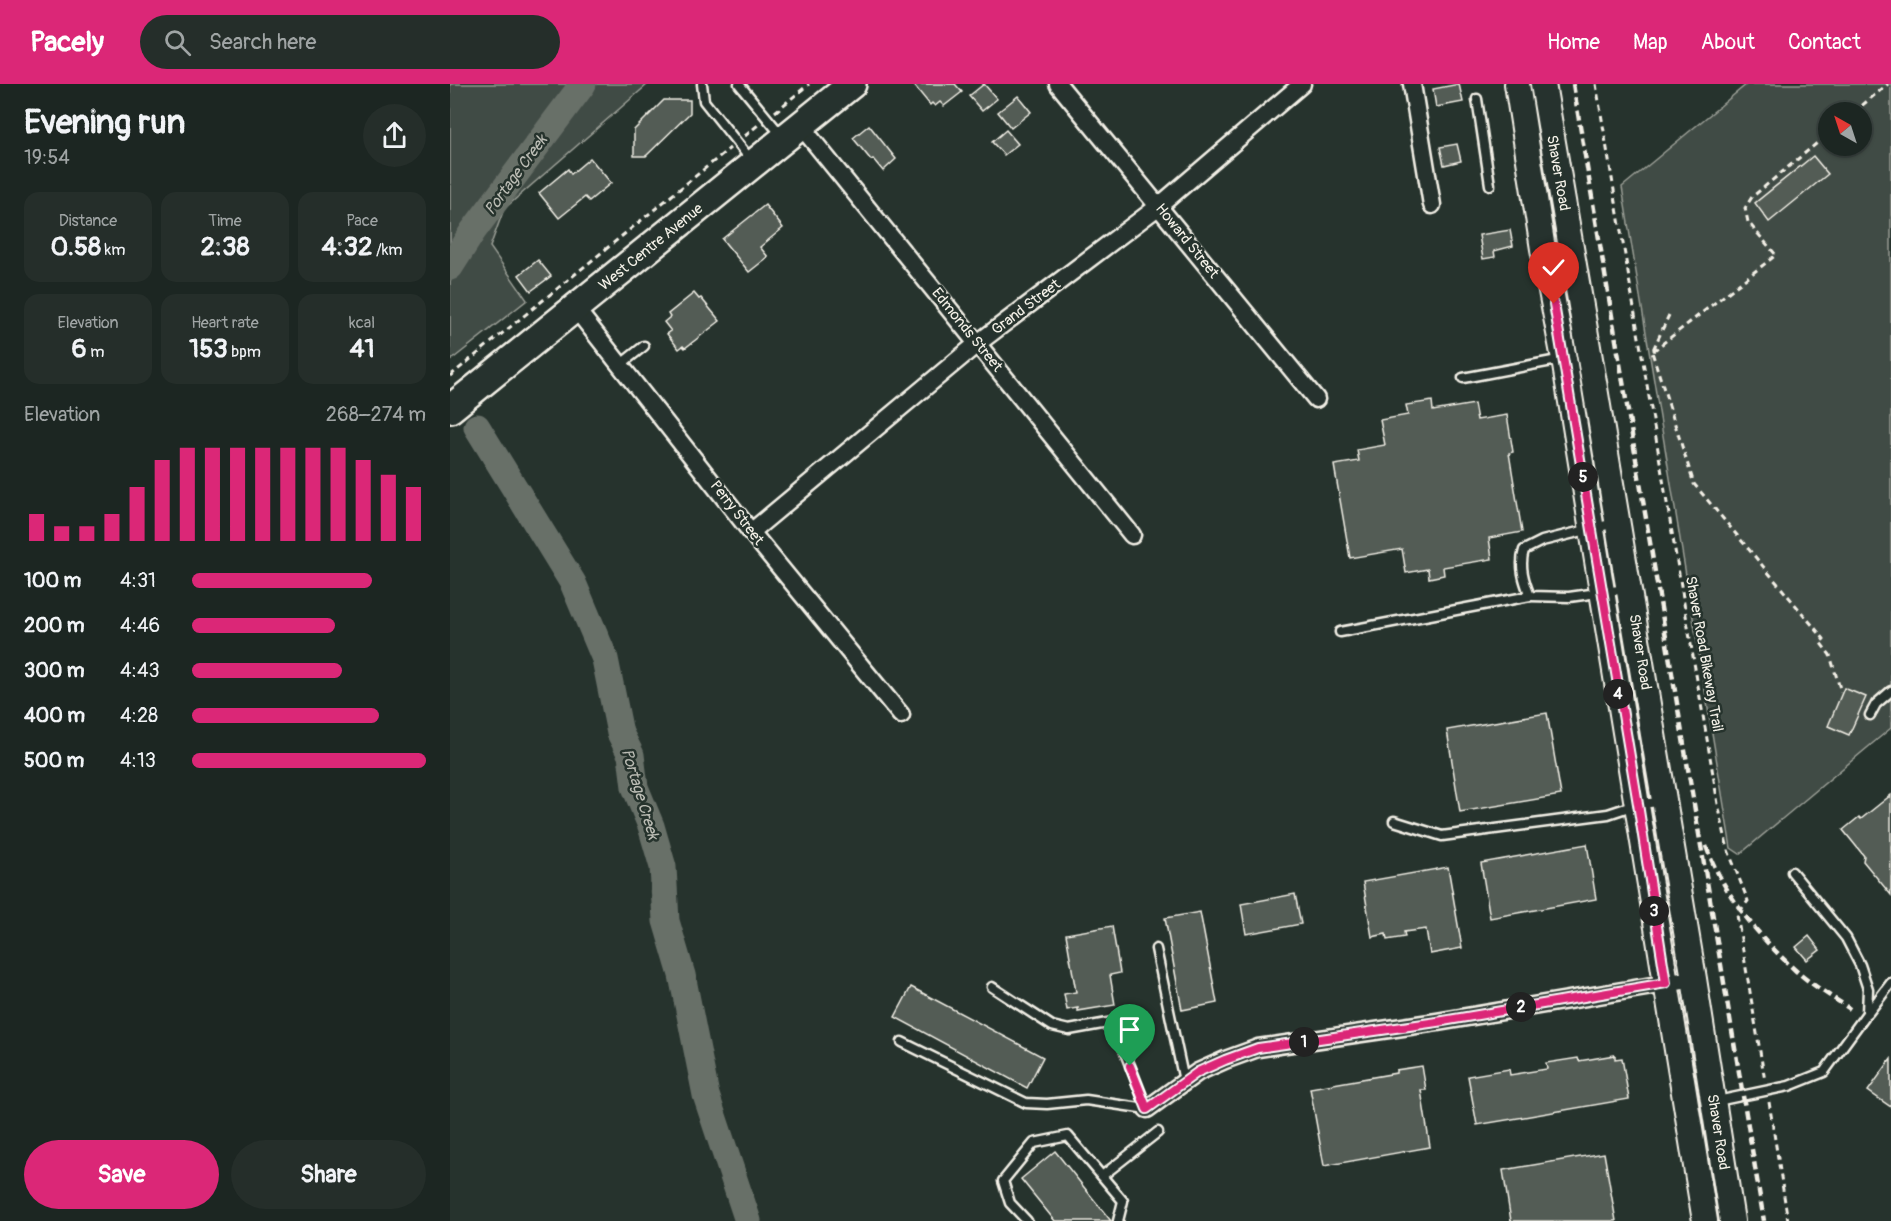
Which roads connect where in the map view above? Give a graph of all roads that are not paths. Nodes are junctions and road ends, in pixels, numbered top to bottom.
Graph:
1 (702, 84) edge
2 (739, 84) edge
3 (852, 84) edge
4 (1058, 84) edge
5 (1302, 84) edge
6 (1412, 84) edge
7 (1517, 84) edge
8 (1543, 84) edge
9 (1477, 99) dead end
10 (793, 132) junction
11 (754, 164) junction
12 (1490, 185) dead end
13 (1432, 205) dead end
14 (1159, 206) junction
15 (576, 309) junction
16 (978, 344) junction
17 (644, 346) dead end
18 (1564, 359) junction
19 (620, 365) junction
20 (1463, 378) dead end
21 (1316, 399) dead end
22 (450, 409) edge
23 (1618, 522) junction
24 (1591, 529) junction
25 (751, 532) junction
26 (1132, 535) dead end
27 (1629, 589) junction
28 (1601, 592) junction
29 (1530, 596) junction
30 (1340, 632) dead end
31 (1891, 691) edge
32 (901, 715) dead end
33 (1870, 715) dead end
34 (1665, 801) junction
35 (1638, 804) junction
36 (1394, 820) dead end
37 (1792, 872) dead end
38 (1156, 949) dead end
39 (1694, 979) junction
40 (1666, 983) junction
41 (1891, 983) edge
42 (992, 987) dead end
43 (1867, 1013) junction
44 (902, 1042) dead end
45 (1184, 1081) junction
46 (1713, 1102) junction
47 (1147, 1109) junction
48 (1158, 1132) dead end
49 (1102, 1176) junction
50 (1027, 1221) edge
51 (1118, 1221) edge
52 (1705, 1221) edge
53 (1732, 1221) edge

1 - 11 lane
2 - 10 lane
3 - 10 main road, West Centre Avenue
4 - 14 street, Howard Street
5 - 14 street, Grand Street
6 - 13 street
7 - 18 main road, Shaver Road
8 - 23 main road, Shaver Road
9 - 12 lane
10 - 11 main road, West Centre Avenue
10 - 16 street, Edmonds Street
11 - 15 main road, West Centre Avenue
14 - 16 street, Grand Street
14 - 21 street, Howard Street
15 - 19 street, Perry Street
15 - 22 main road, West Centre Avenue
16 - 25 street, Grand Street
16 - 26 street, Edmonds Street
17 - 19 lane
18 - 20 lane
18 - 24 main road, Shaver Road
19 - 25 street, Perry Street
23 - 24 lane
23 - 27 main road, Shaver Road
24 - 28 main road, Shaver Road
24 - 29 lane
25 - 32 street, Perry Street
27 - 28 lane
27 - 34 main road, Shaver Road
28 - 29 lane
28 - 35 main road, Shaver Road
29 - 30 lane
31 - 33 lane
34 - 35 lane
34 - 39 main road, Shaver Road
35 - 36 lane
35 - 40 main road, Shaver Road
37 - 43 lane
38 - 45 lane
39 - 40 street
39 - 46 main road, Shaver Road
40 - 45 street
40 - 52 main road, Shaver Road
41 - 43 lane
42 - 47 lane
43 - 46 lane
44 - 47 lane
45 - 47 street
46 - 53 main road, Shaver Road
48 - 49 lane
49 - 50 lane
49 - 51 lane

